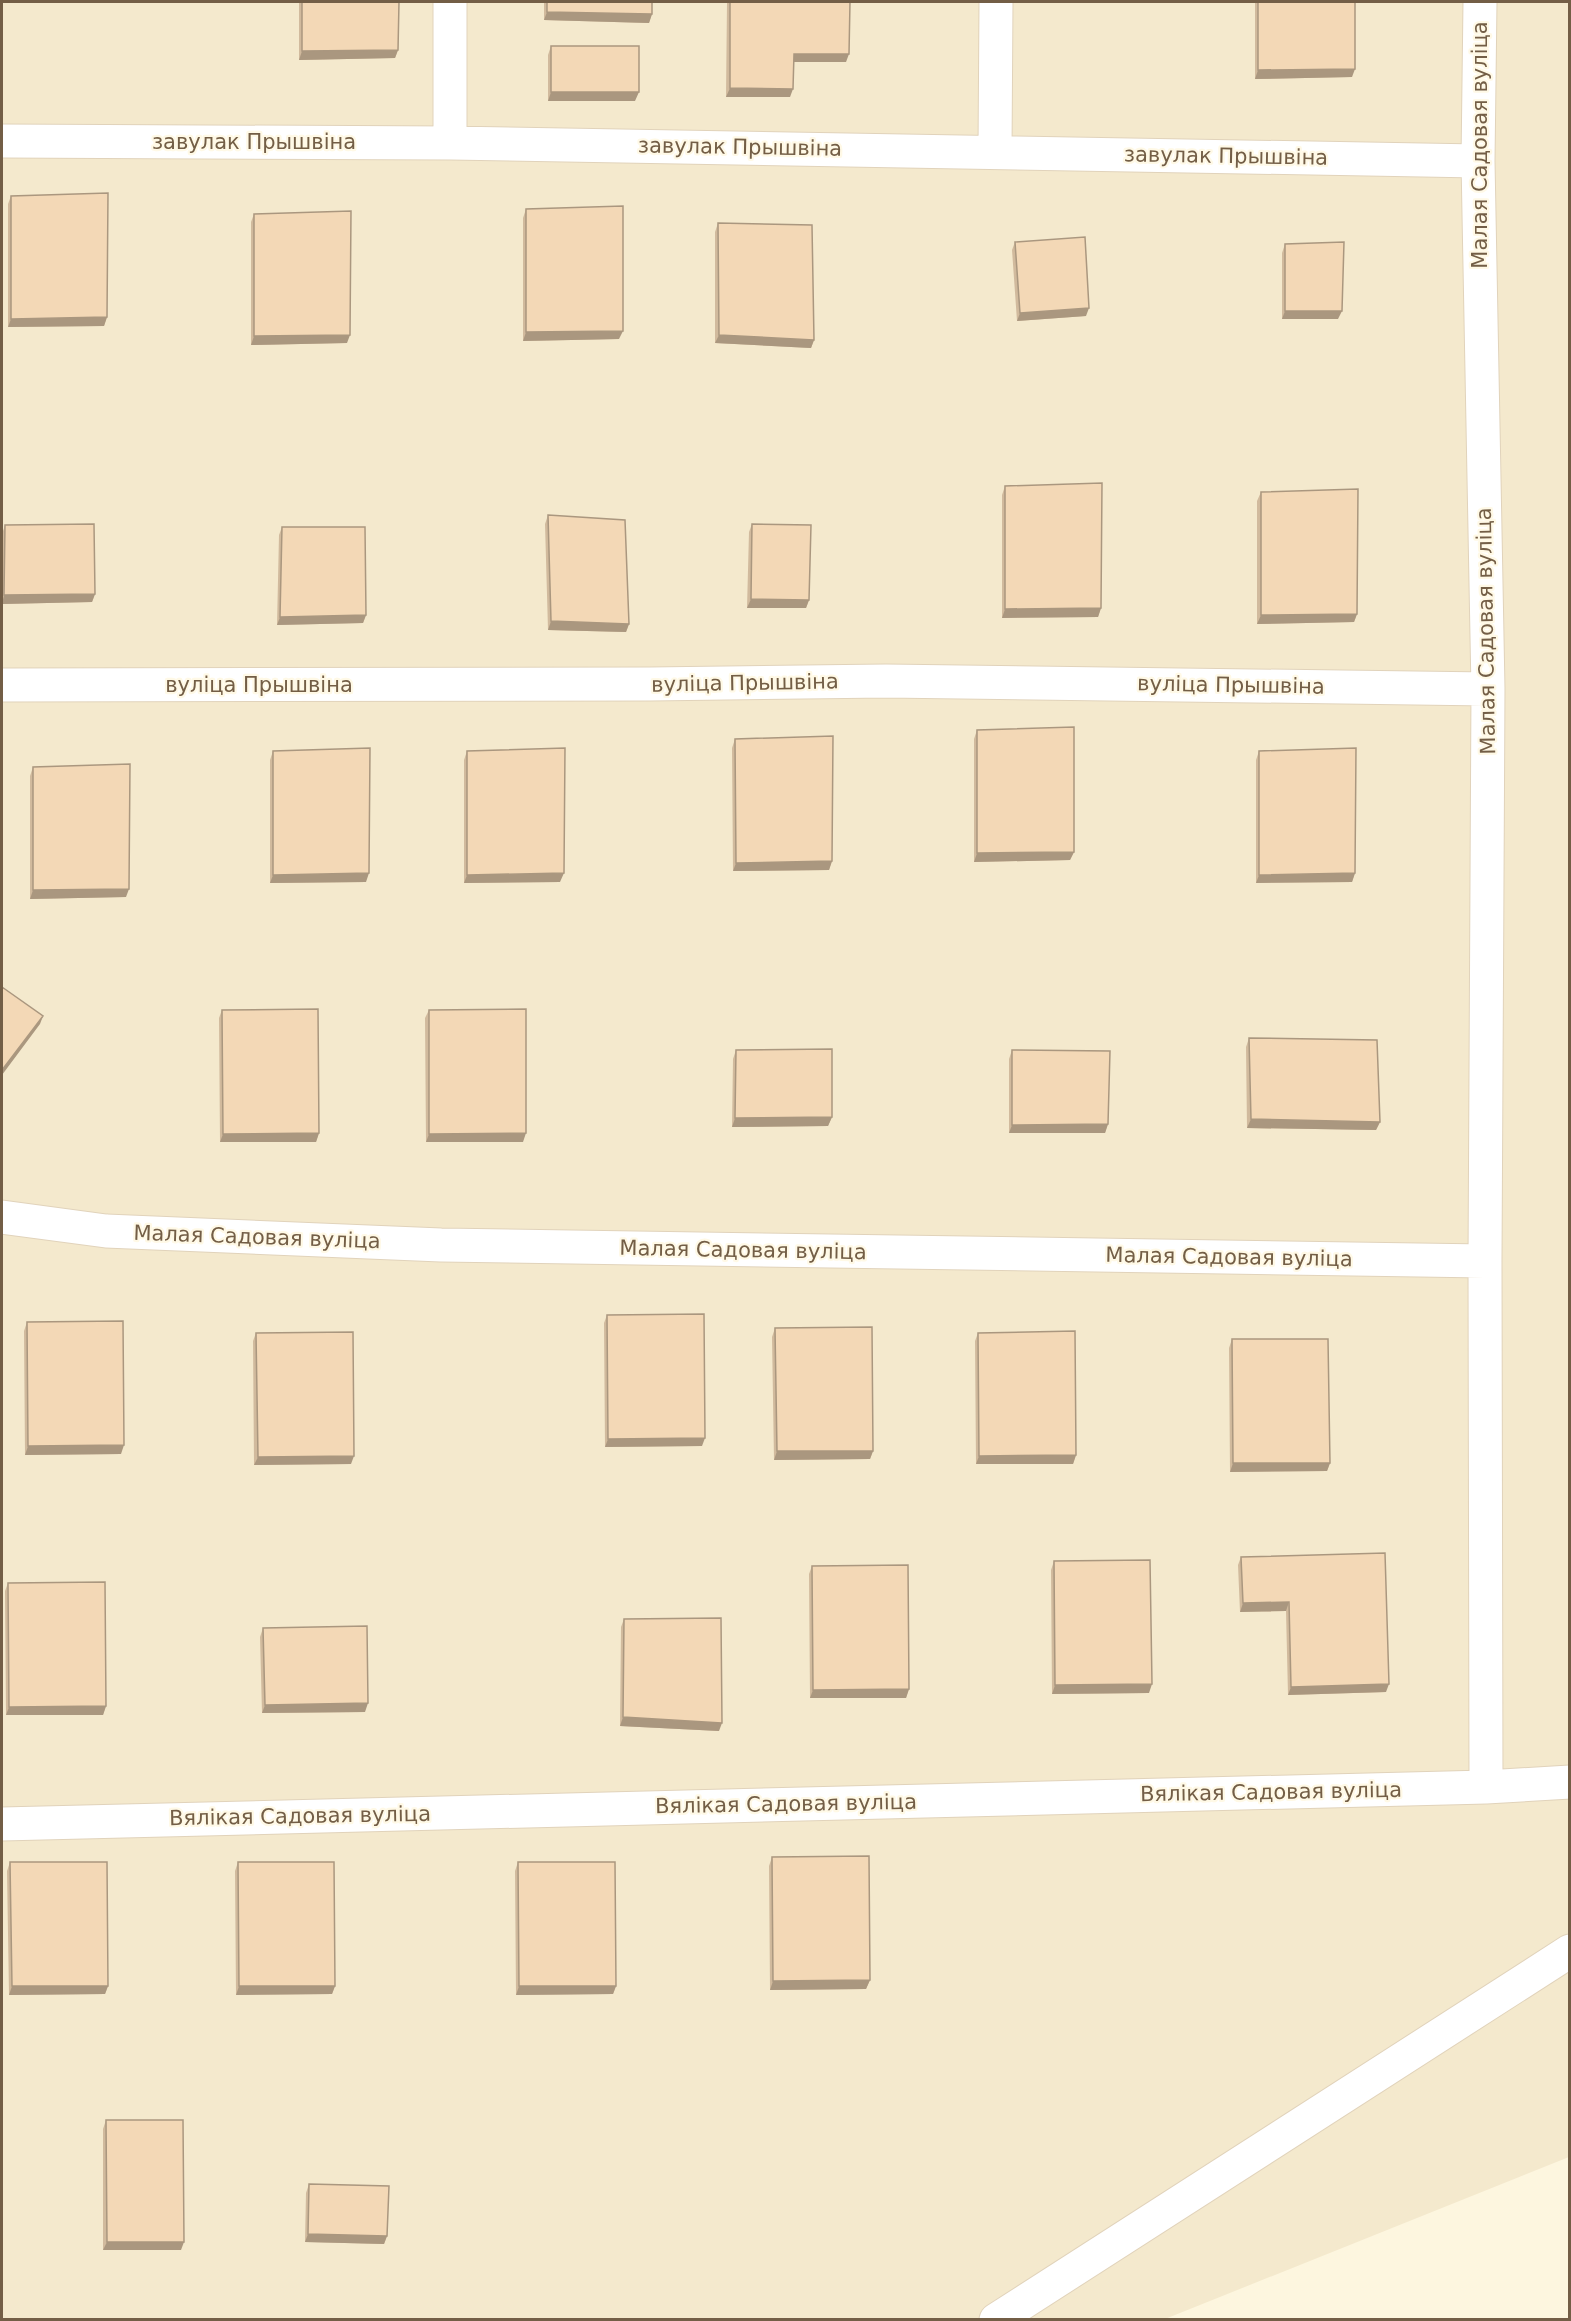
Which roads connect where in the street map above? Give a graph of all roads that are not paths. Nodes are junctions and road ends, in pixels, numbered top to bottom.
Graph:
1 (450, 2) edge
2 (996, 2) edge
3 (1480, 2) edge
4 (2, 141) edge
5 (450, 143) junction
6 (995, 151) junction
7 (1478, 161) junction
8 (2, 685) edge
9 (1488, 689) junction
10 (2, 1217) edge
11 (1485, 1261) junction
12 (1569, 1782) edge
13 (1486, 1787) junction
14 (2, 1824) edge
15 (1569, 1951) edge
16 (996, 2319) edge

1 - 5 street
2 - 6 street
3 - 7 street, Малая Садовая вуліца
4 - 5 street, завулак Прышвіна
5 - 6 street, завулак Прышвіна
6 - 7 street, завулак Прышвіна
7 - 9 street, Малая Садовая вуліца
8 - 9 street, вуліца Прышвіна
9 - 11 street, Малая Садовая вуліца
10 - 11 street, Малая Садовая вуліца
11 - 13 street, Малая Садовая вуліца
12 - 13 street, Вялікая Садовая вуліца
13 - 14 street, Вялікая Садовая вуліца
15 - 16 street

